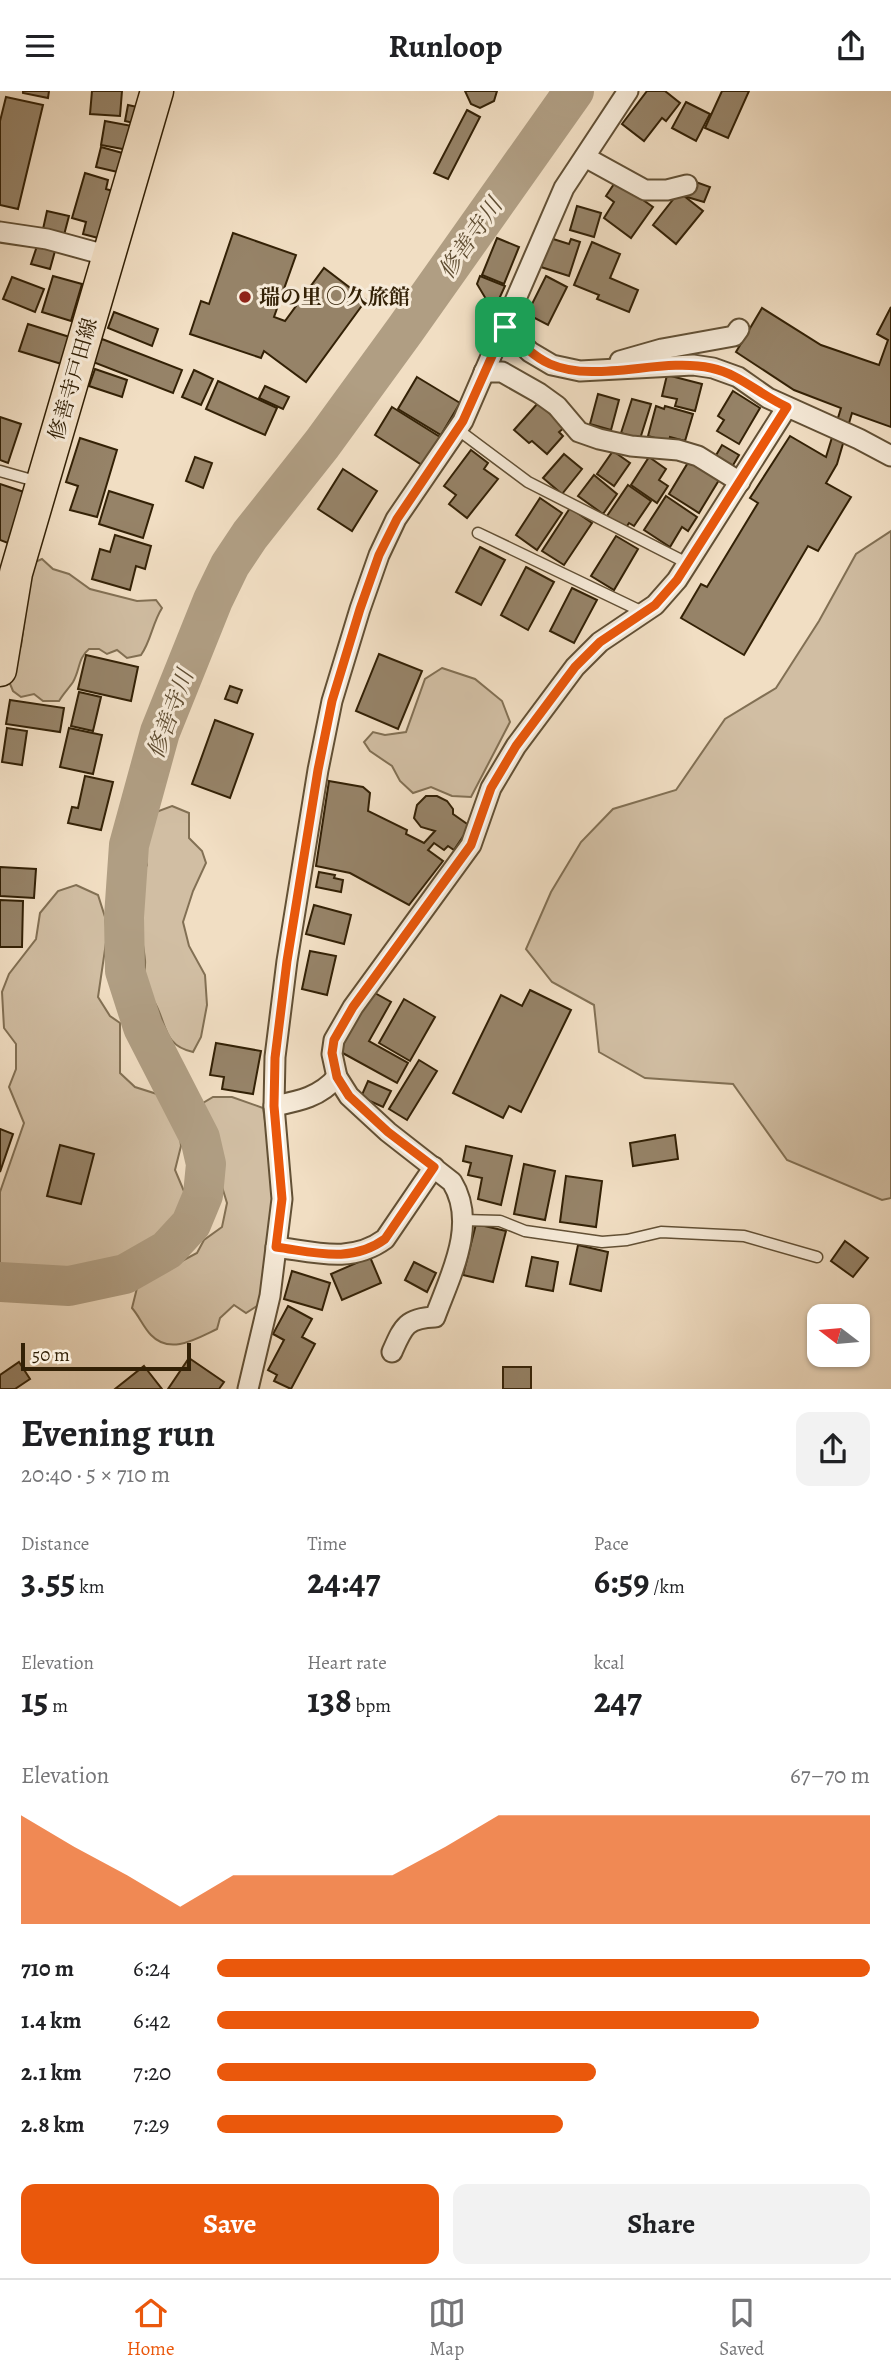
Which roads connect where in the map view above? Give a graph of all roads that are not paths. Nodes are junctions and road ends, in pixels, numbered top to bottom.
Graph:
1 (157, 91) edge
2 (628, 91) edge
3 (584, 157) junction
4 (687, 185) dead end
5 (0, 232) edge
6 (108, 256) junction
7 (505, 327) junction
8 (739, 329) dead end
9 (589, 371) junction
10 (484, 372) junction
11 (787, 407) junction
12 (457, 429) junction
13 (891, 456) edge
14 (0, 471) edge
15 (740, 482) junction
16 (43, 483) junction
17 (478, 533) dead end
18 (687, 563) junction
19 (645, 613) junction
20 (0, 670) edge
21 (337, 1077) junction
22 (274, 1106) junction
23 (434, 1167) junction
24 (462, 1220) junction
25 (276, 1247) junction
26 (817, 1257) dead end
27 (392, 1352) dead end
28 (248, 1389) edge

1 - 6 main road, 修善寺戸田線
2 - 3 street
3 - 4 street
3 - 7 street
5 - 6 street
6 - 16 main road, 修善寺戸田線
7 - 9 street
7 - 10 street
8 - 9 street
9 - 11 street
10 - 12 street
10 - 15 street
11 - 13 street
11 - 15 street
12 - 18 lane
12 - 22 street
14 - 16 lane
15 - 18 street
16 - 20 main road, 修善寺戸田線
17 - 19 lane
18 - 19 street
19 - 21 street
21 - 22 street
21 - 23 street
22 - 25 street
23 - 24 street
23 - 25 street
24 - 26 lane
24 - 27 street
25 - 28 street

